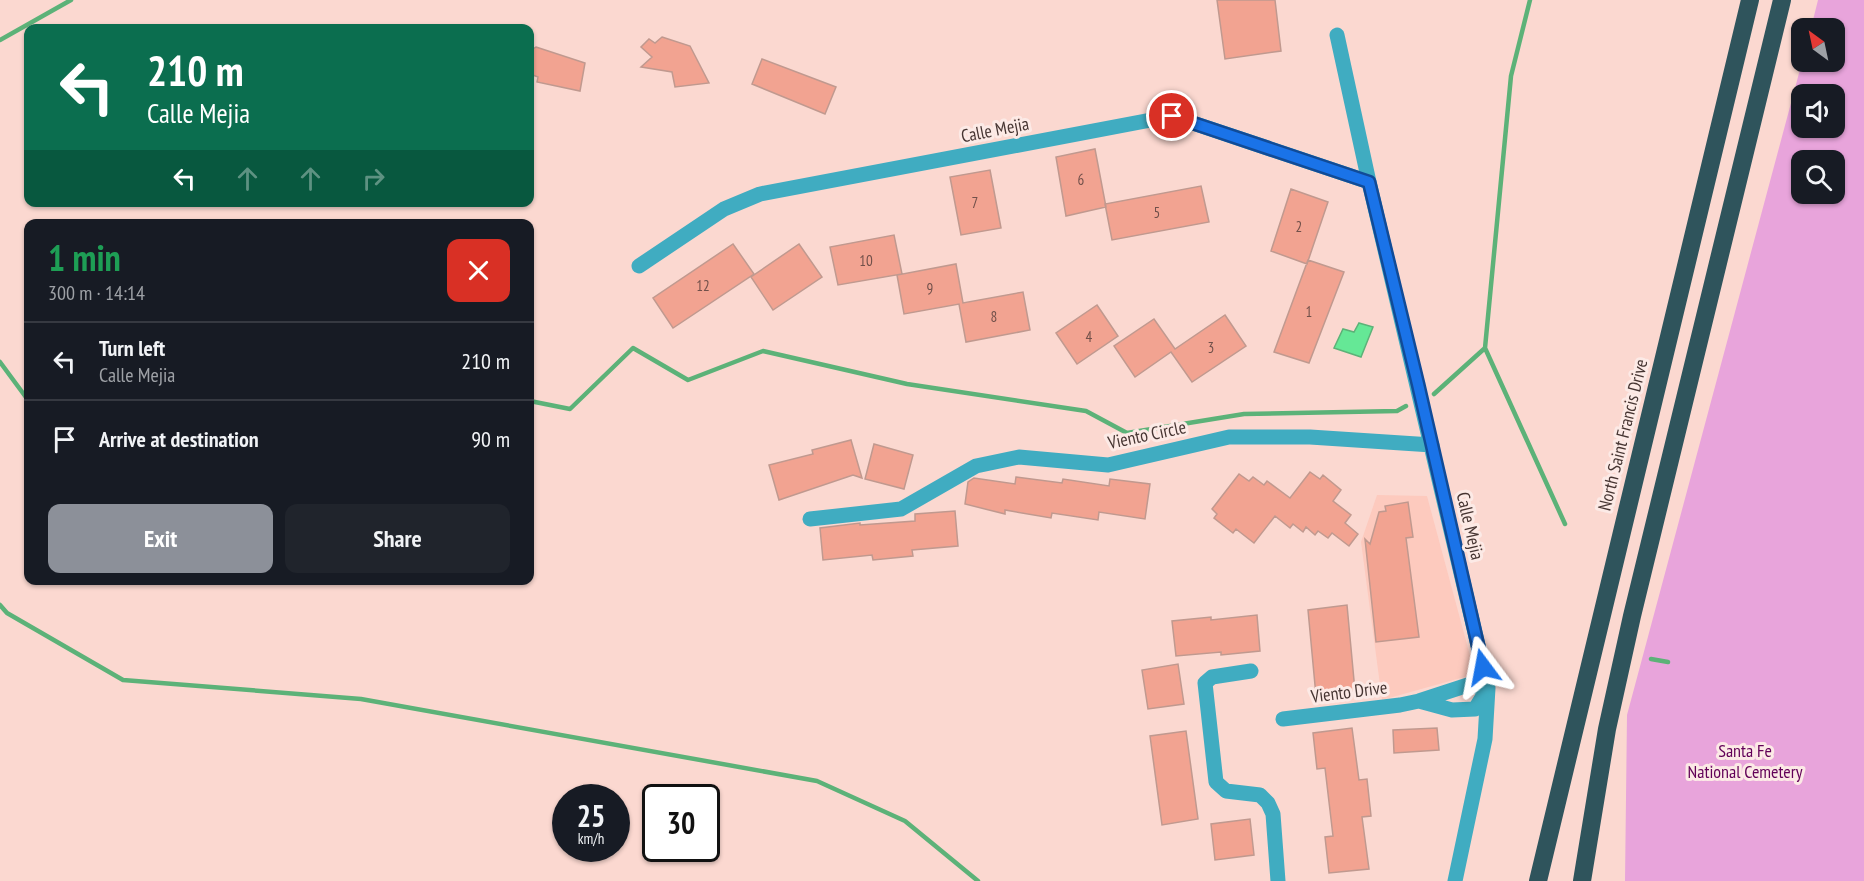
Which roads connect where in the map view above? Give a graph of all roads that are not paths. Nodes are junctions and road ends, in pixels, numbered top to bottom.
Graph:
1 (1750, 0) edge
2 (1782, 0) edge
3 (1337, 35) dead end
4 (1369, 182) junction
5 (639, 267) dead end
6 (1432, 445) junction
7 (810, 519) dead end
8 (1251, 671) dead end
9 (1488, 688) junction
10 (1419, 701) junction
11 (1283, 719) dead end
12 (1550, 828) junction
13 (1584, 878) edge
14 (1278, 881) edge
15 (1455, 881) edge
16 (1538, 881) edge
17 (1544, 881) edge

1 - 12 highway, North Saint Francis Drive
2 - 13 highway
3 - 4 street, Calle Mejia
4 - 5 street, Calle Mejia
4 - 6 street, Calle Mejia
6 - 7 street, Viento Circle
6 - 9 street, Calle Mejia
8 - 14 street
9 - 10 street, Viento Drive
9 - 10 street, Viento Drive
9 - 15 street, Calle Mejia
10 - 11 street, Viento Drive
12 - 16 highway, North Saint Francis Drive
12 - 17 highway

